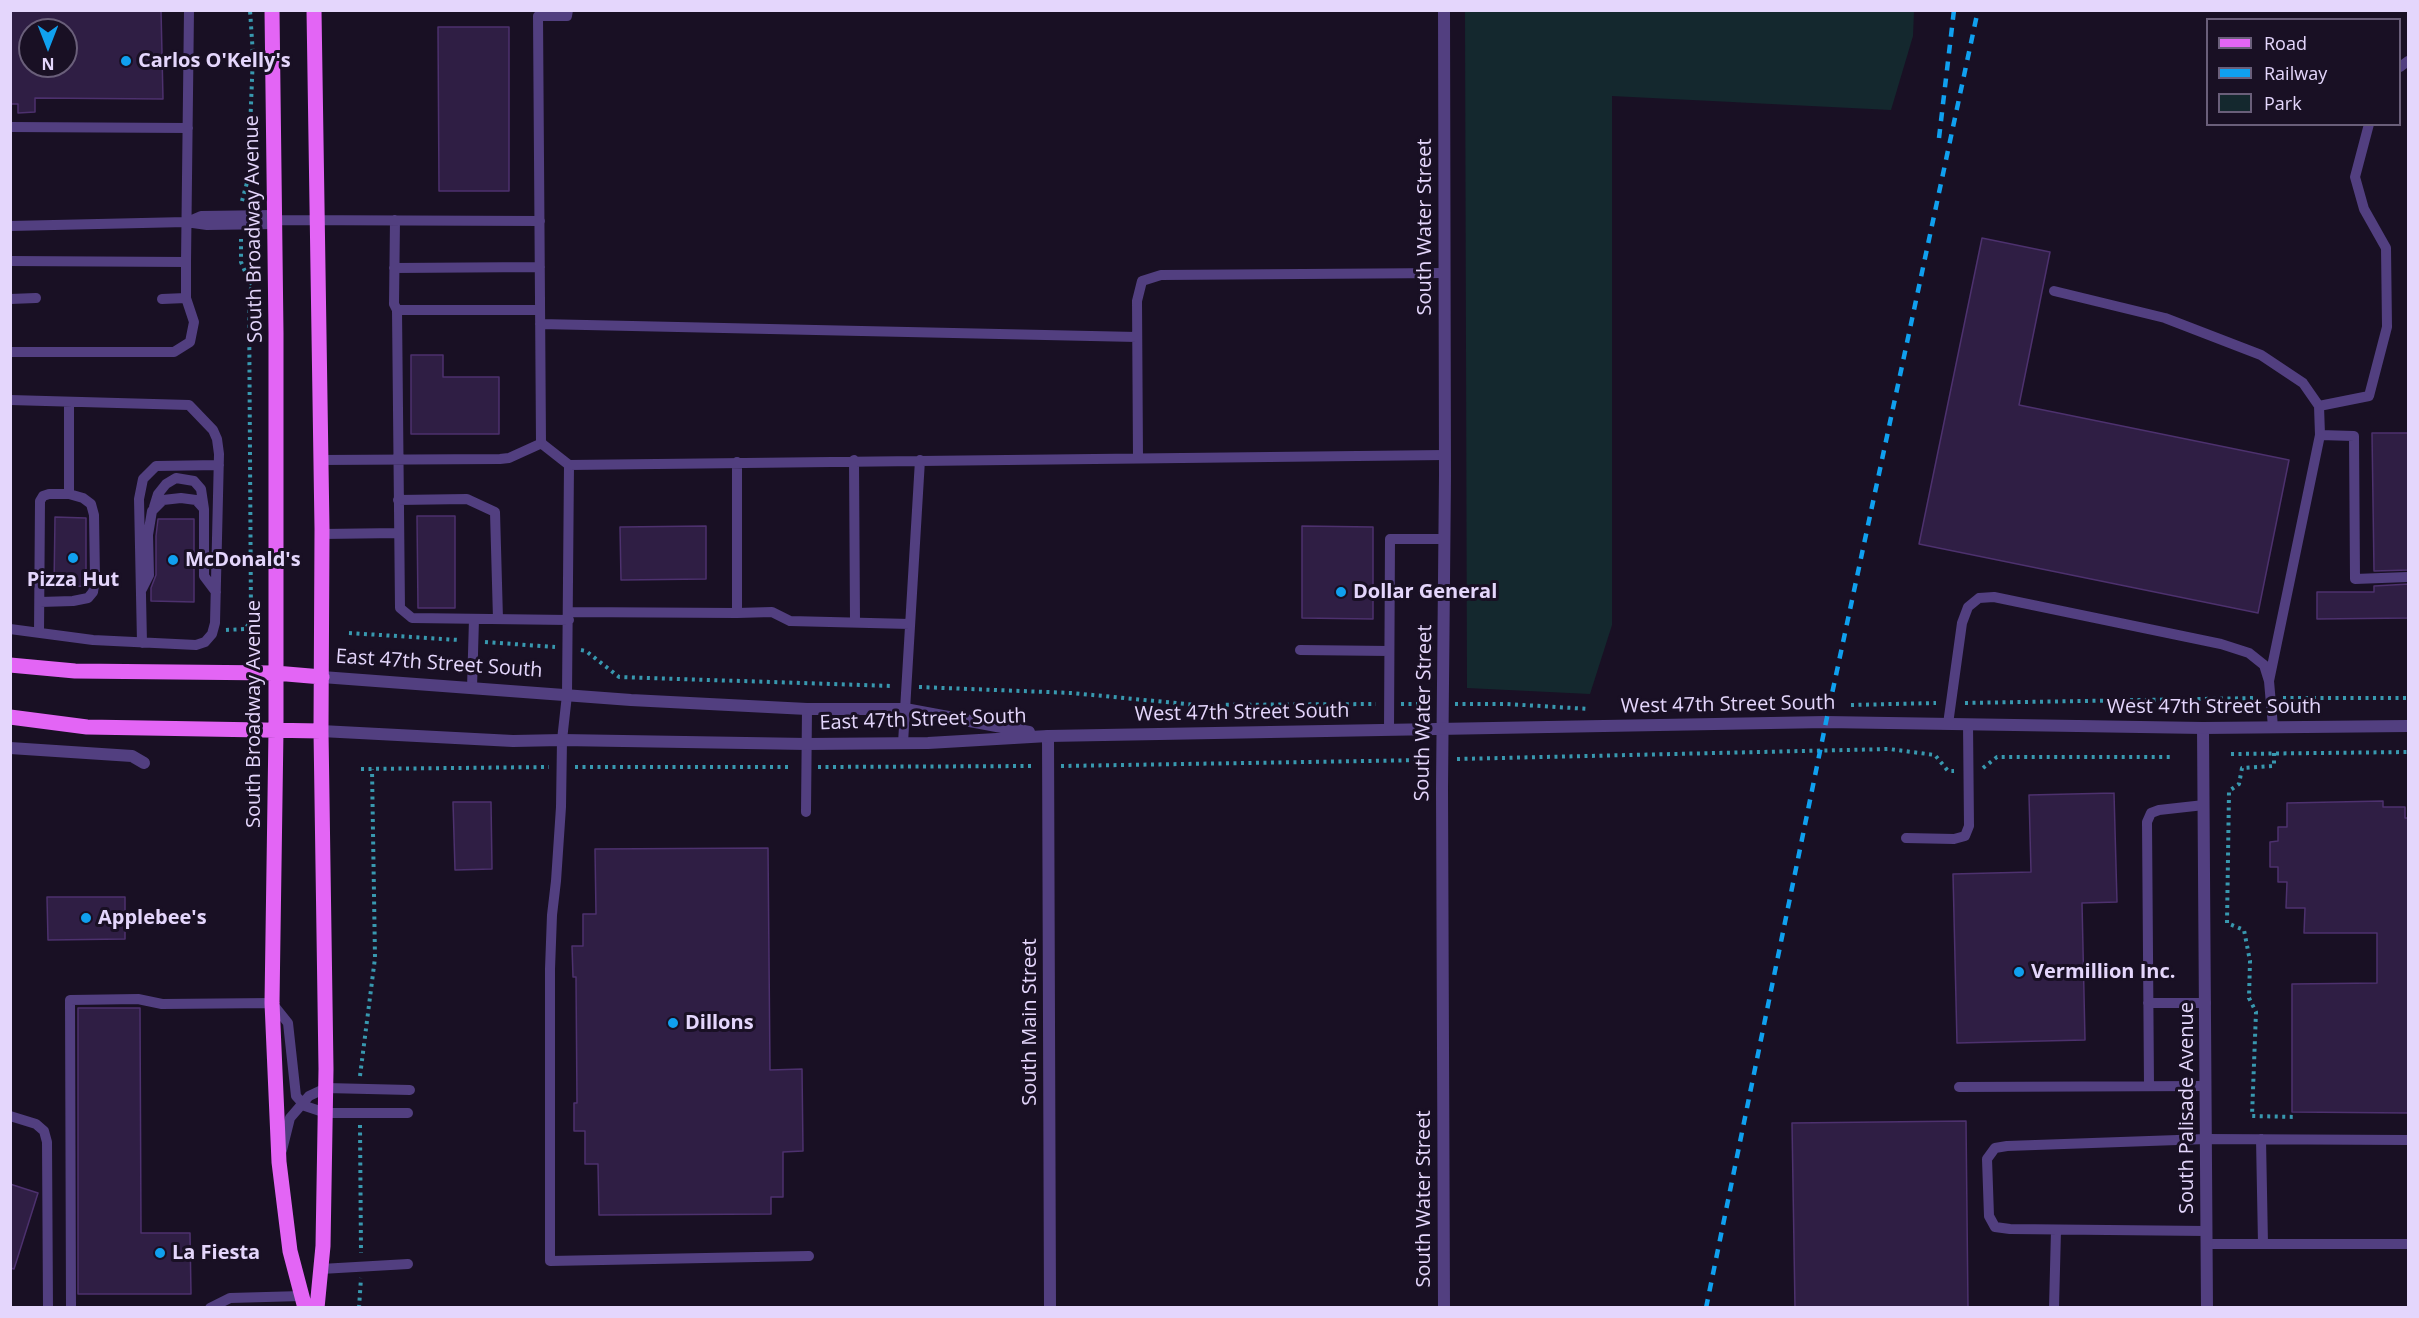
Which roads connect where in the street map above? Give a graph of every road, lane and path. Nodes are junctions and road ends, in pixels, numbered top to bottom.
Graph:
1 (189, 10) edge
2 (250, 10) edge
3 (272, 10) edge
4 (314, 10) edge
5 (568, 10) edge
6 (1444, 10) edge
7 (2368, 126) edge
8 (10, 127) edge
9 (188, 128) junction
10 (241, 220) junction
11 (275, 220) junction
12 (315, 220) junction
13 (395, 220) junction
14 (540, 221) junction
15 (186, 222) junction
16 (10, 226) edge
17 (10, 261) edge
18 (186, 262) junction
19 (540, 267) junction
20 (394, 268) junction
21 (1445, 273) junction
22 (2054, 291) dead end
23 (36, 298) dead end
24 (186, 298) junction
25 (10, 299) edge
26 (162, 299) dead end
27 (398, 310) junction
28 (540, 310) junction
29 (540, 324) junction
30 (1137, 337) junction
31 (10, 352) edge
32 (10, 400) edge
33 (69, 403) junction
34 (2319, 406) junction
35 (2320, 435) junction
36 (542, 444) junction
37 (1445, 455) junction
38 (1138, 458) junction
39 (398, 459) junction
40 (320, 460) junction
41 (854, 460) junction
42 (920, 460) junction
43 (737, 462) junction
44 (219, 465) junction
45 (569, 465) junction
46 (69, 494) junction
47 (398, 500) junction
48 (204, 509) junction
49 (152, 511) junction
50 (399, 533) junction
51 (322, 534) junction
52 (1445, 539) junction
53 (2409, 577) edge
54 (216, 592) junction
55 (141, 593) junction
56 (40, 602) junction
57 (737, 613) junction
58 (569, 616) junction
59 (474, 619) junction
60 (498, 619) junction
61 (855, 622) junction
62 (910, 624) junction
63 (10, 630) edge
64 (223, 630) dead end
65 (39, 633) junction
66 (142, 643) junction
67 (1300, 650) dead end
68 (1389, 651) junction
69 (12, 665) edge
70 (275, 673) junction
71 (322, 677) junction
72 (2269, 681) junction
73 (472, 688) junction
74 (567, 695) junction
75 (807, 709) junction
76 (905, 709) junction
77 (10, 717) edge
78 (1948, 724) junction
79 (1968, 724) junction
80 (2409, 726) edge
81 (2274, 727) junction
82 (1444, 728) junction
83 (2203, 728) junction
84 (1389, 729) junction
85 (276, 730) junction
86 (321, 731) junction
87 (1048, 736) junction
88 (562, 740) junction
89 (903, 743) junction
90 (807, 744) junction
91 (10, 748) edge
92 (2409, 752) edge
93 (2274, 753) junction
94 (2231, 754) dead end
95 (2170, 757) dead end
96 (1443, 760) junction
97 (144, 763) dead end
98 (1048, 766) junction
99 (561, 767) junction
100 (806, 767) junction
101 (361, 769) dead end
102 (372, 769) junction
103 (1968, 769) junction
104 (2204, 806) junction
105 (806, 812) dead end
106 (1906, 838) dead end
107 (272, 1003) junction
108 (2148, 1003) junction
109 (2206, 1003) junction
110 (2149, 1086) junction
111 (2206, 1086) junction
112 (1959, 1087) dead end
113 (326, 1088) junction
114 (360, 1089) junction
115 (410, 1090) dead end
116 (303, 1104) junction
117 (326, 1113) junction
118 (360, 1113) junction
119 (408, 1113) dead end
120 (10, 1116) edge
121 (2297, 1117) dead end
122 (2206, 1139) junction
123 (2261, 1139) junction
124 (2409, 1140) edge
125 (279, 1162) junction
126 (2056, 1230) junction
127 (2206, 1231) junction
128 (2206, 1244) junction
129 (2263, 1244) junction
130 (2409, 1244) edge
131 (809, 1256) dead end
132 (408, 1264) dead end
133 (361, 1268) junction
134 (321, 1269) junction
135 (303, 1302) edge
136 (48, 1308) edge
137 (71, 1308) edge
138 (210, 1308) edge
139 (317, 1308) edge
140 (359, 1308) edge
141 (1050, 1308) edge
142 (1444, 1308) edge
143 (2054, 1308) edge
144 (2207, 1308) edge

1 - 9 lane
2 - 10 path
3 - 11 main road, South Broadway Avenue
4 - 12 main road
5 - 14 lane
6 - 21 street, South Water Street
7 - 34 lane
8 - 9 lane
9 - 15 lane
10 - 11 lane
10 - 15 lane
10 - 64 path
11 - 12 lane
11 - 70 main road, South Broadway Avenue
12 - 13 lane
12 - 40 main road
13 - 14 lane
13 - 20 lane
14 - 19 lane
15 - 16 lane
15 - 18 lane
17 - 18 lane
18 - 24 lane
19 - 20 lane
19 - 28 lane
20 - 27 lane
21 - 30 lane
21 - 37 street, South Water Street
22 - 34 lane
23 - 25 lane
24 - 26 lane
24 - 31 lane
27 - 28 lane
27 - 39 lane
28 - 29 lane
29 - 30 lane
29 - 36 lane
30 - 38 lane
32 - 33 lane
33 - 44 lane
33 - 46 lane
34 - 35 lane
35 - 53 lane
35 - 72 lane
36 - 39 lane
36 - 45 lane
37 - 38 lane
37 - 52 street, South Water Street
38 - 42 lane
39 - 40 lane
39 - 47 lane
40 - 51 main road
41 - 42 lane
41 - 43 lane
41 - 61 lane
42 - 62 lane
43 - 45 lane
43 - 57 lane
44 - 54 lane
44 - 55 lane
45 - 58 lane
46 - 56 lane
46 - 56 lane
47 - 50 lane
47 - 60 lane
48 - 49 lane
48 - 49 lane
48 - 54 lane
49 - 55 lane
50 - 51 lane
50 - 59 lane
51 - 71 main road
52 - 68 lane
52 - 82 street, South Water Street
54 - 66 lane
55 - 66 lane
56 - 65 lane
57 - 58 lane
57 - 61 lane
58 - 60 lane
58 - 74 lane
59 - 60 lane
59 - 73 lane
61 - 62 lane
62 - 76 lane
63 - 65 lane
65 - 66 lane
67 - 68 lane
68 - 84 lane
69 - 70 main road, East 47th Street South
70 - 71 main road, East 47th Street South
70 - 85 main road, South Broadway Avenue
71 - 73 street, East 47th Street South
71 - 86 main road
72 - 78 lane
72 - 81 lane
73 - 74 street, East 47th Street South
74 - 75 street, East 47th Street South
74 - 88 lane
75 - 76 street, East 47th Street South
75 - 90 lane
76 - 87 street, East 47th Street South
76 - 89 lane
77 - 85 main road, East 47th Street South
78 - 79 street, West 47th Street South
78 - 82 street, West 47th Street South
79 - 83 street, West 47th Street South
79 - 103 lane
80 - 81 street, West 47th Street South
81 - 83 street, West 47th Street South
82 - 84 street, West 47th Street South
82 - 96 street, South Water Street
83 - 104 street, South Palisade Avenue
84 - 87 street, West 47th Street South
85 - 86 main road, East 47th Street South
85 - 107 main road, South Broadway Avenue
86 - 88 street, East 47th Street South
86 - 113 main road
87 - 89 street, East 47th Street South
87 - 98 street, South Main Street
88 - 90 street, East 47th Street South
88 - 99 lane
89 - 90 street, East 47th Street South
90 - 100 lane
91 - 97 street
92 - 93 path
93 - 94 path
93 - 121 path
95 - 103 path
96 - 98 path
96 - 103 path
96 - 142 street, South Water Street
98 - 100 path
98 - 141 street, South Main Street
99 - 100 path
99 - 102 path
99 - 131 lane
100 - 105 lane
101 - 102 path
102 - 114 path
103 - 106 lane
104 - 108 lane
104 - 109 street, South Palisade Avenue
107 - 116 lane
107 - 125 main road, South Broadway Avenue
107 - 137 lane
108 - 109 lane
108 - 110 lane
109 - 111 street, South Palisade Avenue
110 - 111 lane
110 - 112 lane
111 - 122 street, South Palisade Avenue
113 - 114 lane
113 - 116 lane
113 - 117 main road
114 - 115 lane
116 - 117 lane
116 - 125 lane
117 - 118 lane
117 - 134 main road
118 - 119 lane
118 - 133 path
120 - 136 lane
122 - 123 lane
122 - 126 lane
122 - 127 street, South Palisade Avenue
123 - 124 lane
123 - 129 lane
125 - 135 main road, South Broadway Avenue
126 - 127 lane
126 - 143 lane
127 - 128 street, South Palisade Avenue
128 - 129 lane
128 - 144 street, South Palisade Avenue
129 - 130 lane
132 - 133 lane
133 - 134 lane
133 - 140 path
134 - 139 main road
135 - 138 lane

